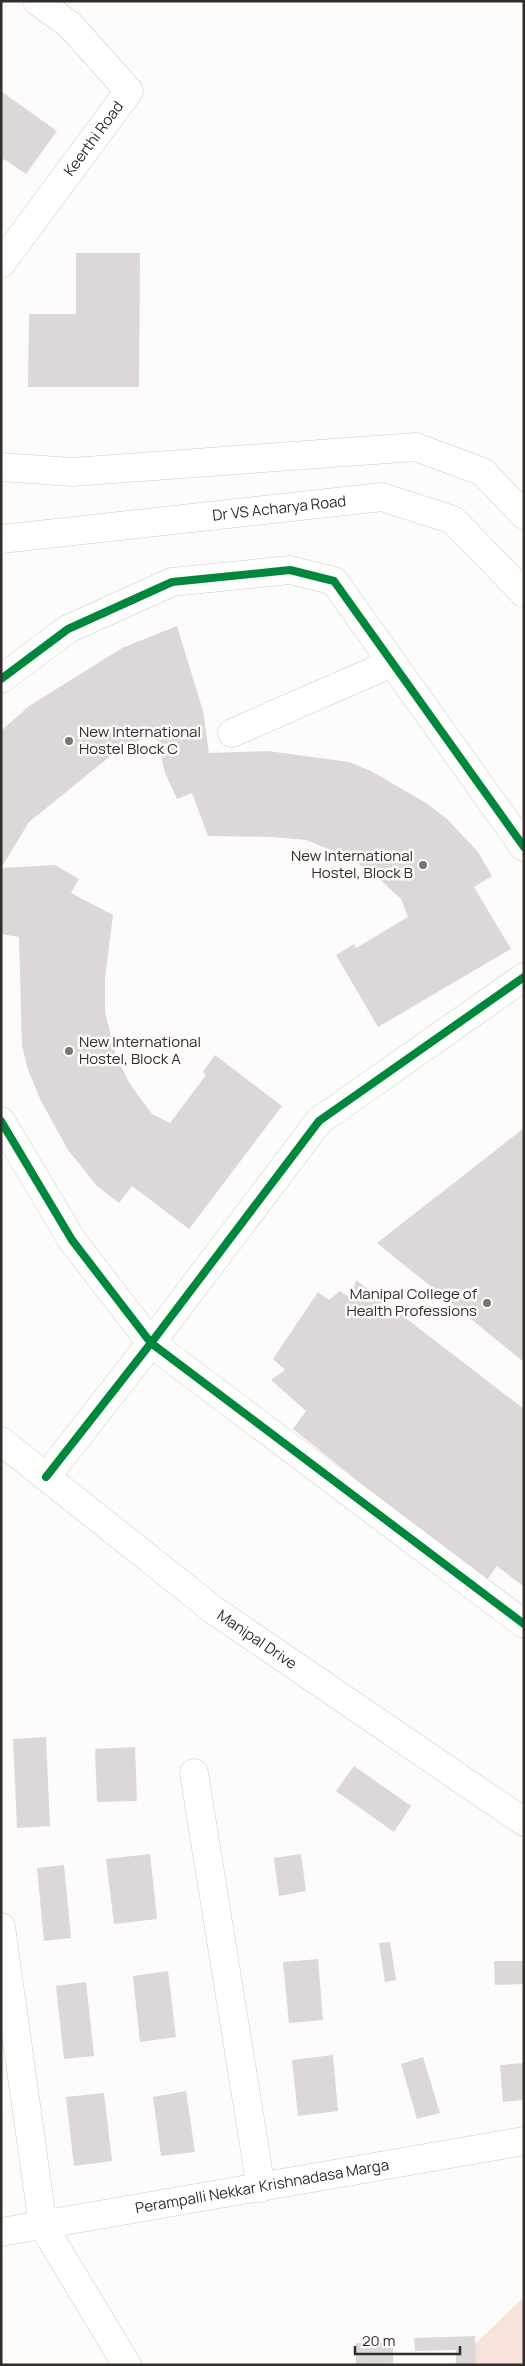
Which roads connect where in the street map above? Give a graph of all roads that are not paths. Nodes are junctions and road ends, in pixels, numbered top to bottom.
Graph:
1 (37, 1) edge
2 (1, 264) edge
3 (1, 467) edge
4 (524, 515) edge
5 (1, 538) edge
6 (524, 593) edge
7 (392, 662) junction
8 (1, 678) edge
9 (232, 733) dead end
10 (524, 847) edge
11 (524, 977) edge
12 (1, 1121) edge
13 (152, 1343) junction
14 (1, 1441) edge
15 (46, 1476) junction
16 (524, 1624) edge
17 (194, 1773) dead end
18 (524, 1822) edge
19 (1, 1927) edge
20 (524, 2141) edge
21 (261, 2188) junction
22 (43, 2226) junction
23 (1, 2232) edge
24 (127, 2365) edge

1 - 2 street, Keerthi Road
3 - 4 street
5 - 6 street, Dr VS Acharya Road
7 - 8 street
7 - 9 street
7 - 10 street
11 - 13 street
12 - 13 street
13 - 15 street
13 - 16 street
14 - 15 street, Manipal Drive
15 - 18 street, Manipal Drive
17 - 21 street
19 - 22 street
20 - 21 street, Perampalli Nekkar Krishnadasa Marga
21 - 22 street, Perampalli Nekkar Krishnadasa Marga
22 - 23 street, Perampalli Nekkar Krishnadasa Marga
22 - 24 street

